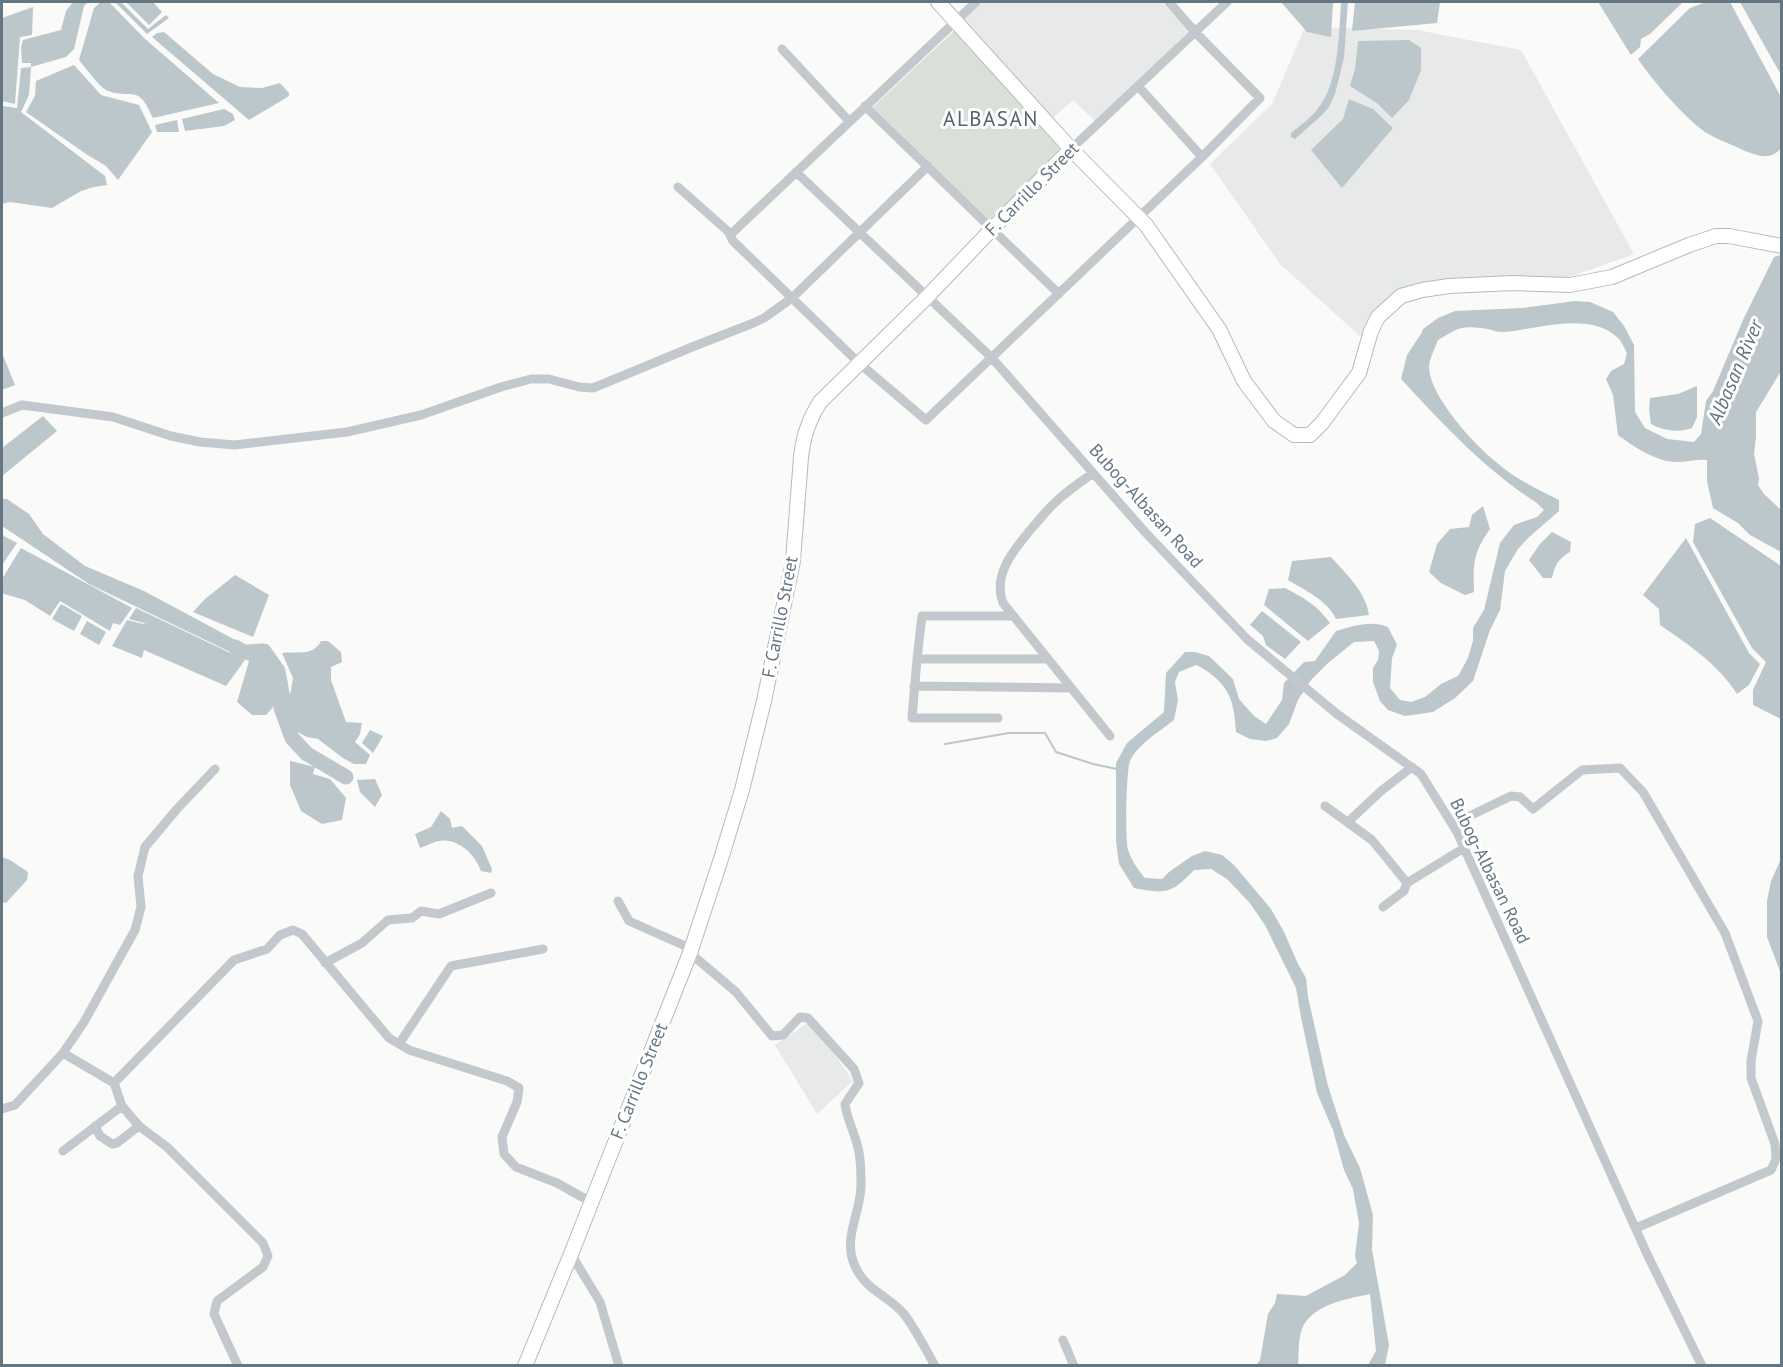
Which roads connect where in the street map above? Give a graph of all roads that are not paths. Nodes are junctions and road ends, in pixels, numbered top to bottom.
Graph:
1 (938, 2) edge
2 (976, 2) edge
3 (1169, 2) edge
4 (1227, 2) edge
5 (957, 21) junction
6 (1196, 33) junction
7 (782, 49) dead end
8 (1138, 86) junction
9 (865, 106) junction
10 (849, 122) junction
11 (1071, 149) junction
12 (1202, 158) junction
13 (928, 166) junction
14 (796, 172) junction
15 (678, 188) dead end
16 (1138, 217) junction
17 (992, 229) junction
18 (860, 232) junction
19 (731, 234) junction
20 (1782, 246) edge
21 (1059, 294) junction
22 (927, 297) junction
23 (792, 298) junction
24 (992, 358) junction
25 (859, 363) junction
26 (2, 413) edge
27 (1093, 473) junction
28 (1012, 615) junction
29 (917, 659) junction
30 (1047, 659) junction
31 (914, 686) junction
32 (1071, 688) junction
33 (998, 718) dead end
34 (1110, 736) dead end
35 (1412, 767) junction
36 (215, 769) dead end
37 (1325, 806) dead end
38 (1348, 822) junction
39 (1453, 824) junction
40 (1464, 848) junction
41 (1407, 883) junction
42 (491, 893) dead end
43 (618, 901) dead end
44 (1383, 908) dead end
45 (543, 949) dead end
46 (691, 951) junction
47 (325, 963) junction
48 (399, 1044) junction
49 (63, 1053) junction
50 (114, 1083) junction
51 (122, 1106) junction
52 (2, 1109) edge
53 (95, 1126) junction
54 (139, 1126) junction
55 (63, 1150) dead end
56 (591, 1202) junction
57 (1636, 1228) junction
58 (571, 1254) junction
59 (1063, 1340) dead end
60 (238, 1365) edge
61 (525, 1365) edge
62 (619, 1365) edge
63 (935, 1365) edge
64 (1074, 1365) edge
65 (1702, 1365) edge

1 - 5 street
2 - 5 street
3 - 6 street
4 - 6 street, F. Carrillo Street
5 - 9 street
5 - 11 street
6 - 8 street, F. Carrillo Street
6 - 12 street
7 - 10 street
8 - 11 street, F. Carrillo Street
8 - 12 street
9 - 10 street
9 - 13 street
10 - 14 street
11 - 16 street
11 - 17 street, F. Carrillo Street
12 - 16 street
13 - 17 street
13 - 18 street
14 - 18 street, Bubog-Albasan Road
14 - 19 street
15 - 19 street
16 - 20 street
16 - 21 street
17 - 21 street
17 - 22 street, F. Carrillo Street
18 - 22 street, Bubog-Albasan Road
18 - 23 street
19 - 23 street
21 - 24 street
22 - 24 street, Bubog-Albasan Road
22 - 25 street, F. Carrillo Street
23 - 25 street
23 - 26 street
24 - 25 street
24 - 27 street, Bubog-Albasan Road
25 - 46 street, F. Carrillo Street
27 - 28 street
27 - 35 street, Bubog-Albasan Road
28 - 29 street
28 - 30 street
29 - 30 street
29 - 31 street
30 - 32 street
31 - 32 street
31 - 33 street
32 - 34 street
35 - 38 street
35 - 39 street, Bubog-Albasan Road
36 - 49 street
37 - 38 street
38 - 41 street
39 - 40 street, Bubog-Albasan Road
39 - 57 street
40 - 41 street
40 - 57 street, Bubog-Albasan Road
41 - 44 street
42 - 47 street
43 - 46 street
45 - 48 street
46 - 56 street, F. Carrillo Street
46 - 63 street
47 - 48 street
47 - 50 street
48 - 56 street
49 - 50 street
49 - 52 street
50 - 51 street
51 - 53 street
51 - 54 street
53 - 54 street
53 - 55 street
54 - 60 street
56 - 58 street, F. Carrillo Street
57 - 65 street, Bubog-Albasan Road
58 - 61 street, F. Carrillo Street
58 - 62 street
59 - 64 street

